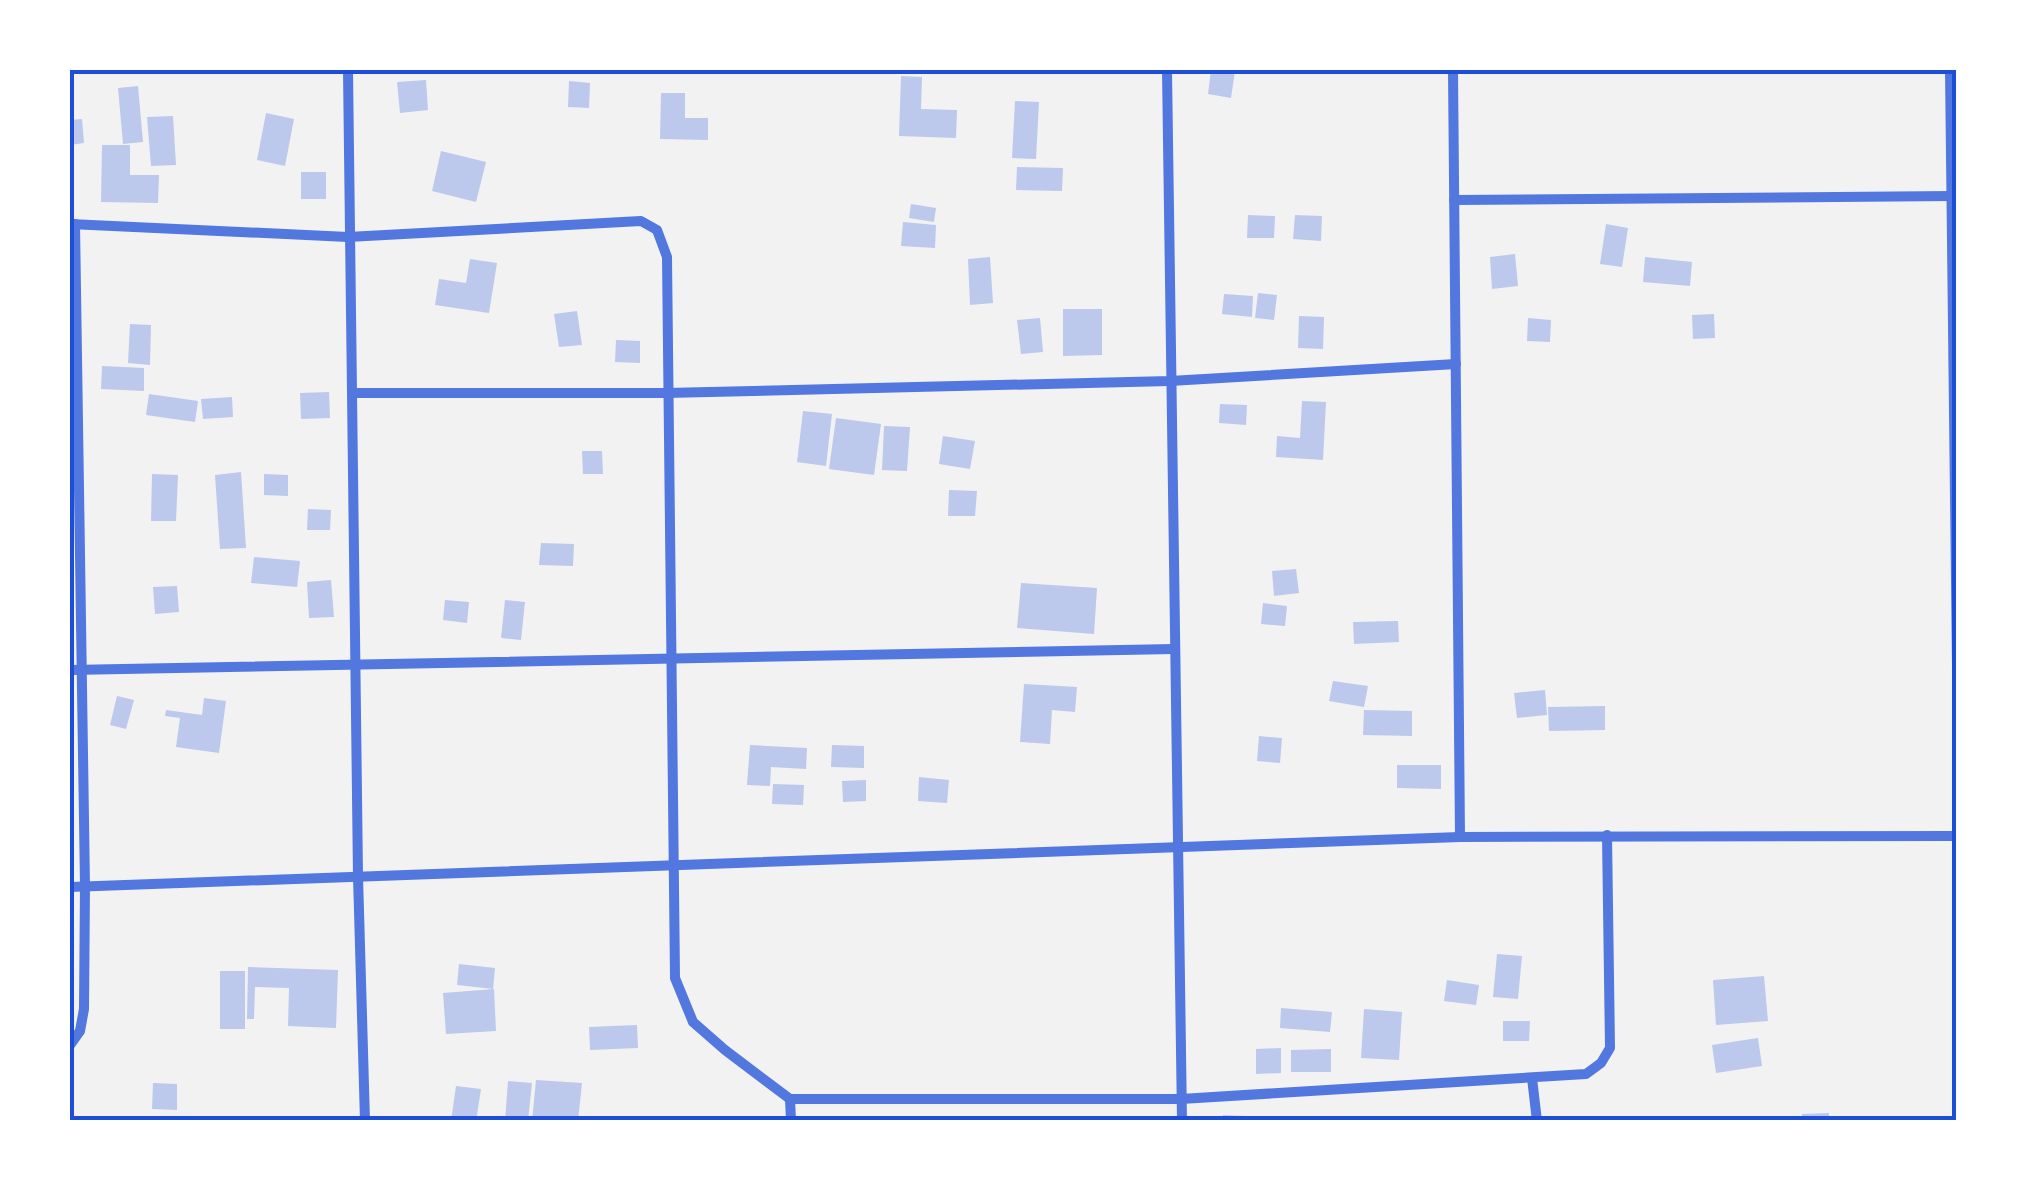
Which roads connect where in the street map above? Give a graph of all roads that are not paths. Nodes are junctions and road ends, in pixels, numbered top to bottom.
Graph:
1 (348, 70) edge
2 (1167, 70) edge
3 (1453, 70) edge
4 (1950, 70) edge
5 (1953, 196) junction
6 (1454, 200) junction
7 (72, 224) edge
8 (348, 237) junction
9 (1456, 364) junction
10 (1170, 381) junction
11 (74, 390) edge
12 (353, 392) junction
13 (666, 393) junction
14 (1174, 650) junction
15 (672, 661) junction
16 (356, 664) junction
17 (1957, 668) edge
18 (76, 670) edge
19 (1607, 835) junction
20 (1957, 836) edge
21 (1460, 837) junction
22 (1177, 848) junction
23 (676, 866) junction
24 (358, 876) junction
25 (85, 886) junction
26 (70, 887) edge
27 (70, 1045) edge
28 (1532, 1078) junction
29 (790, 1099) junction
30 (1182, 1099) junction
31 (365, 1121) edge
32 (791, 1121) edge
33 (1182, 1121) edge
34 (1538, 1121) edge

1 - 8 street
2 - 10 street
3 - 6 street
4 - 5 street
5 - 6 street
5 - 17 street
6 - 9 street
7 - 8 street
7 - 11 street
8 - 12 street
8 - 13 street
9 - 10 street
9 - 21 street
10 - 13 street
10 - 14 street
11 - 18 street
12 - 13 street
12 - 16 street
13 - 15 street
14 - 15 street
14 - 22 street
15 - 16 street
15 - 23 street
16 - 18 street
16 - 24 street
18 - 25 street
19 - 20 street
19 - 21 street
19 - 28 street
21 - 22 street
22 - 23 street
22 - 30 street
23 - 24 street
23 - 29 street
24 - 25 street
24 - 31 street
25 - 26 street
25 - 27 street
28 - 30 street
28 - 34 street
29 - 30 street
29 - 32 street
30 - 33 street

